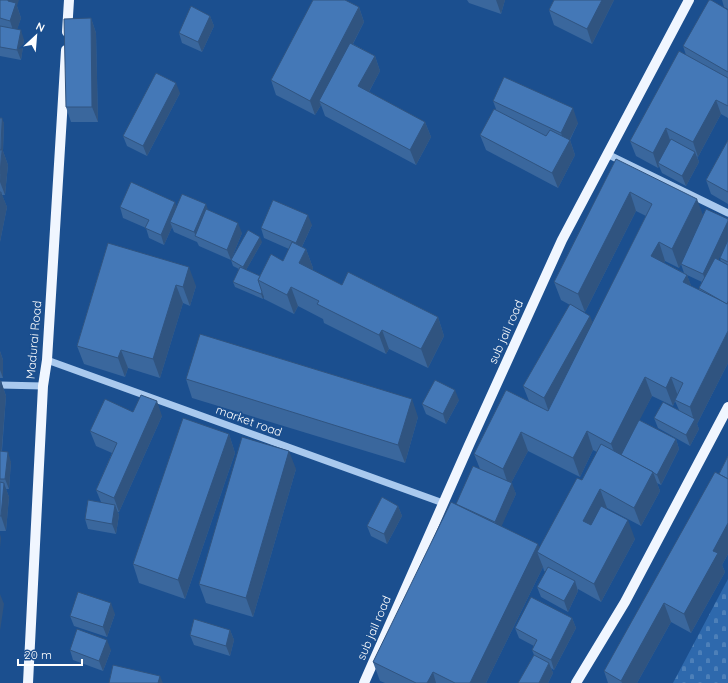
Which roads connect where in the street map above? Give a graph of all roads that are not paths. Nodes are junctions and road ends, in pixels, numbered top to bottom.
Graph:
1 (69, 0) edge
2 (689, 0) edge
3 (607, 154) junction
4 (728, 213) edge
5 (47, 360) junction
6 (0, 385) edge
7 (43, 386) junction
8 (728, 407) edge
9 (443, 503) junction
10 (28, 683) edge
11 (364, 683) edge
12 (576, 683) edge

1 - 5 main road, Madurai Road
2 - 3 main road, sub jail road
3 - 4 street
3 - 9 main road, sub jail road
5 - 7 main road, Madurai Road
5 - 9 street, market road
6 - 7 street
7 - 10 main road, Madurai Road
8 - 12 main road
9 - 11 main road, sub jail road

